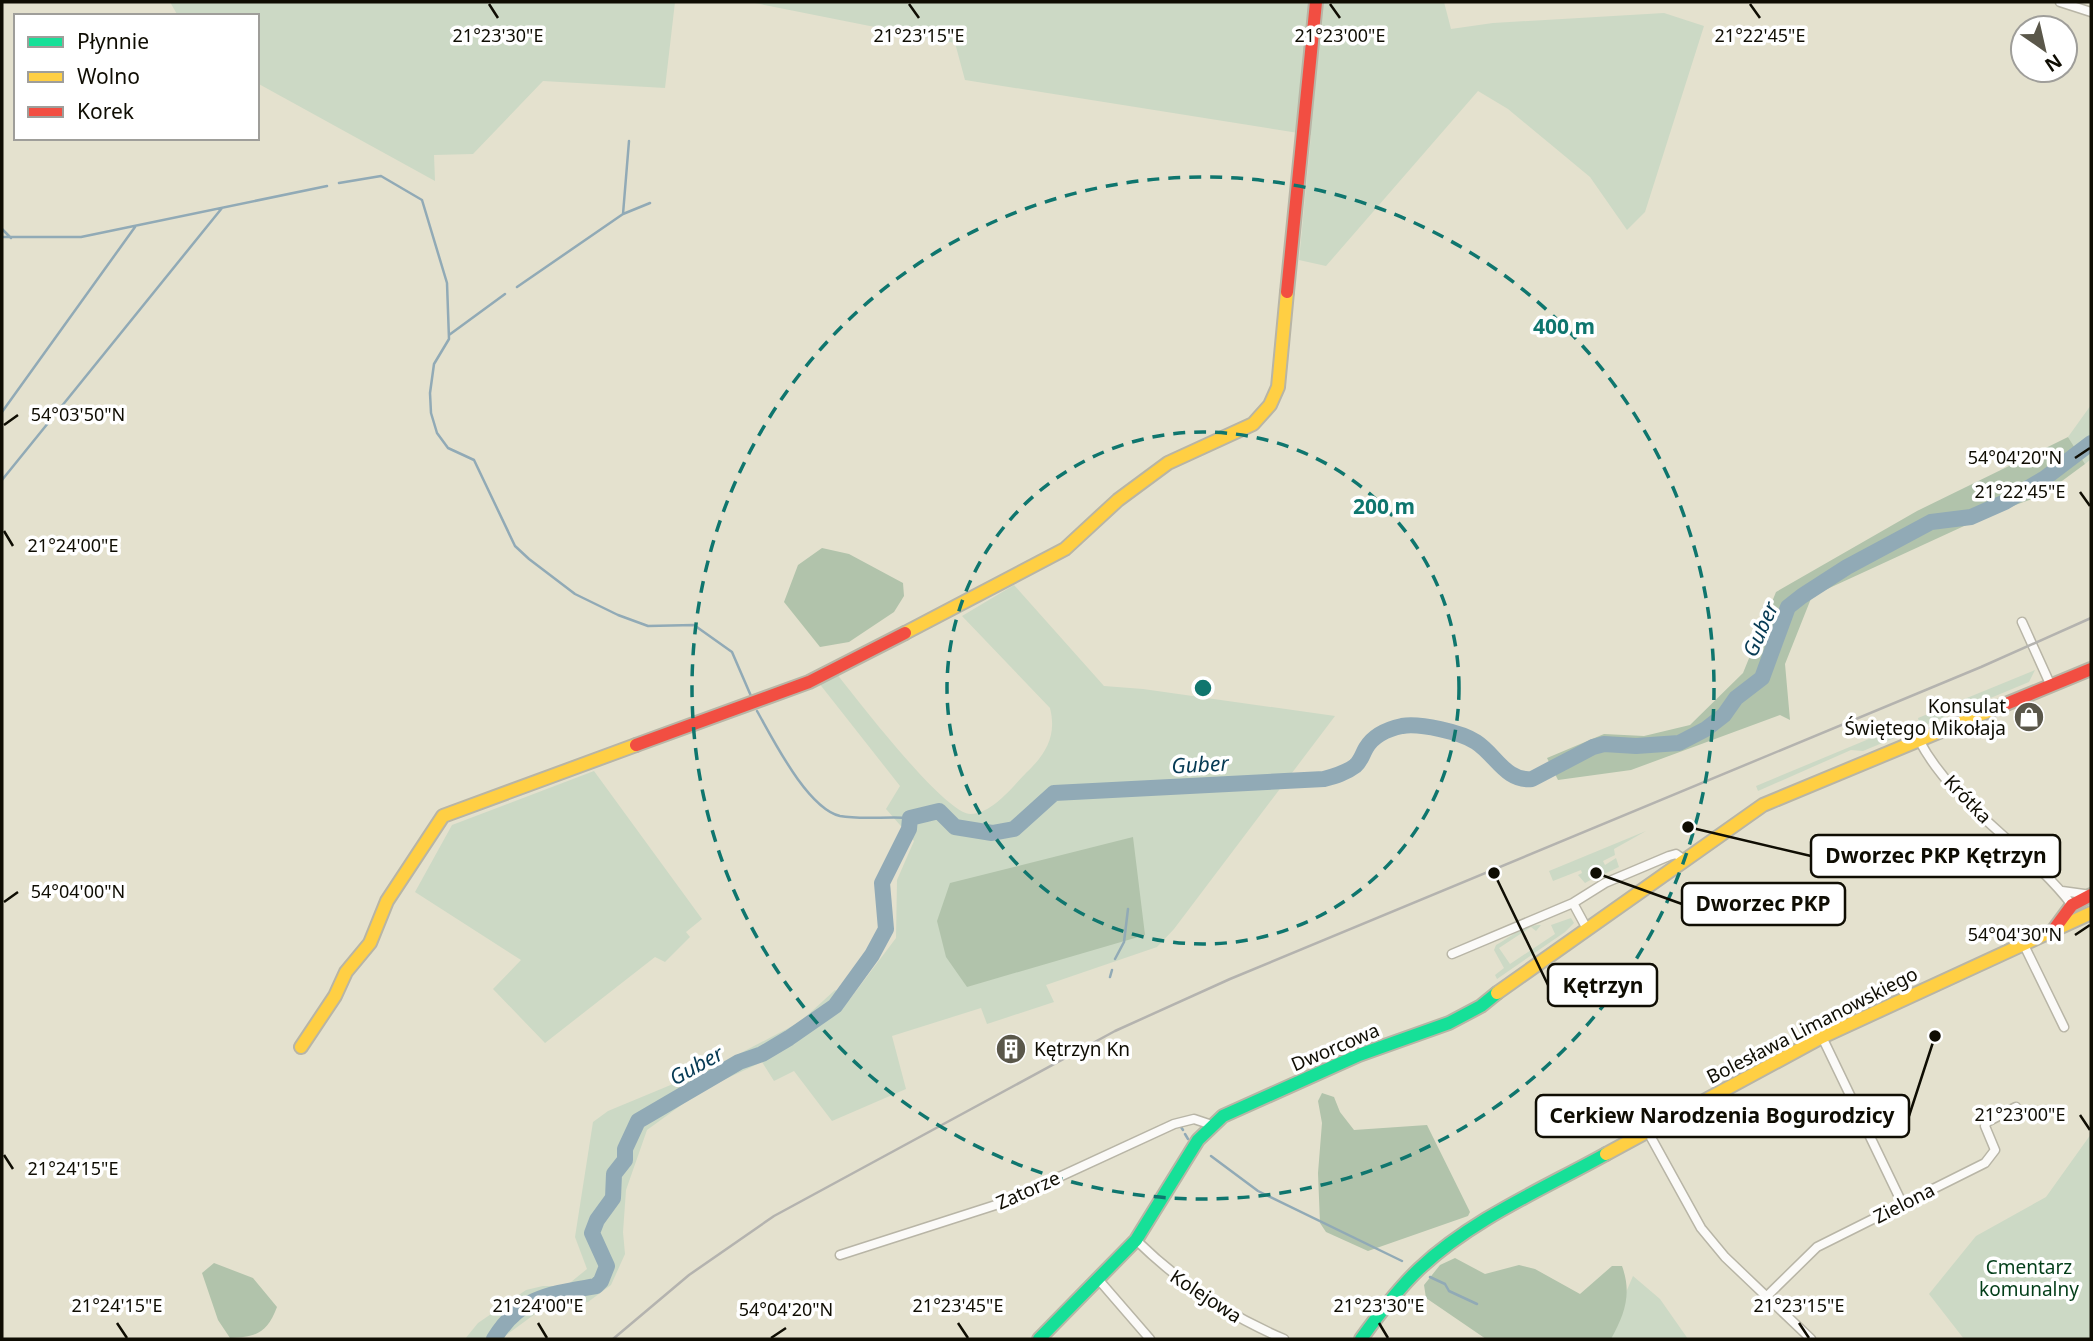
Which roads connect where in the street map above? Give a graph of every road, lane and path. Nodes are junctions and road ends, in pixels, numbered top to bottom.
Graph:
1 (1316, 2) edge
2 (2060, 2) edge
3 (2091, 12) edge
4 (2022, 622) dead end
5 (2091, 669) edge
6 (2051, 686) junction
7 (1919, 740) junction
8 (1686, 861) junction
9 (2062, 891) junction
10 (2091, 895) edge
11 (1573, 903) junction
12 (2073, 905) junction
13 (2091, 911) edge
14 (1587, 929) junction
15 (2055, 929) junction
16 (2023, 943) junction
17 (1452, 954) dead end
18 (2064, 1027) dead end
19 (1822, 1037) junction
20 (301, 1047) dead end
21 (2016, 1107) dead end
22 (1212, 1125) junction
23 (1648, 1132) junction
24 (1902, 1203) junction
25 (1136, 1240) junction
26 (840, 1255) dead end
27 (1098, 1279) junction
28 (1766, 1297) junction
29 (1039, 1339) edge
30 (1150, 1339) edge
31 (1284, 1339) edge
32 (1361, 1339) edge
33 (1811, 1339) edge

1 - 20 street
2 - 3 street
4 - 6 street
5 - 6 street, Dworcowa
6 - 7 street, Dworcowa
7 - 8 street, Dworcowa
7 - 9 street, Krótka
8 - 11 street
8 - 14 street, Dworcowa
9 - 10 street
9 - 12 street, Krótka
10 - 12 street, Bolesława Limanowskiego
11 - 14 street
11 - 17 street
12 - 13 street
12 - 15 street, Bolesława Limanowskiego
13 - 15 street, Bolesława Limanowskiego
14 - 22 street, Dworcowa
15 - 16 street, Bolesława Limanowskiego
16 - 18 street
16 - 19 street, Bolesława Limanowskiego
19 - 23 street, Bolesława Limanowskiego
19 - 24 street
21 - 24 street, Zielona
22 - 25 street, Dworcowa
22 - 26 street, Zatorze
23 - 28 street
23 - 32 street, Bolesława Limanowskiego
24 - 28 street, Zielona
25 - 27 street, Dworcowa
25 - 31 street, Kolejowa
27 - 29 street, Dworcowa
27 - 30 street
28 - 33 street

